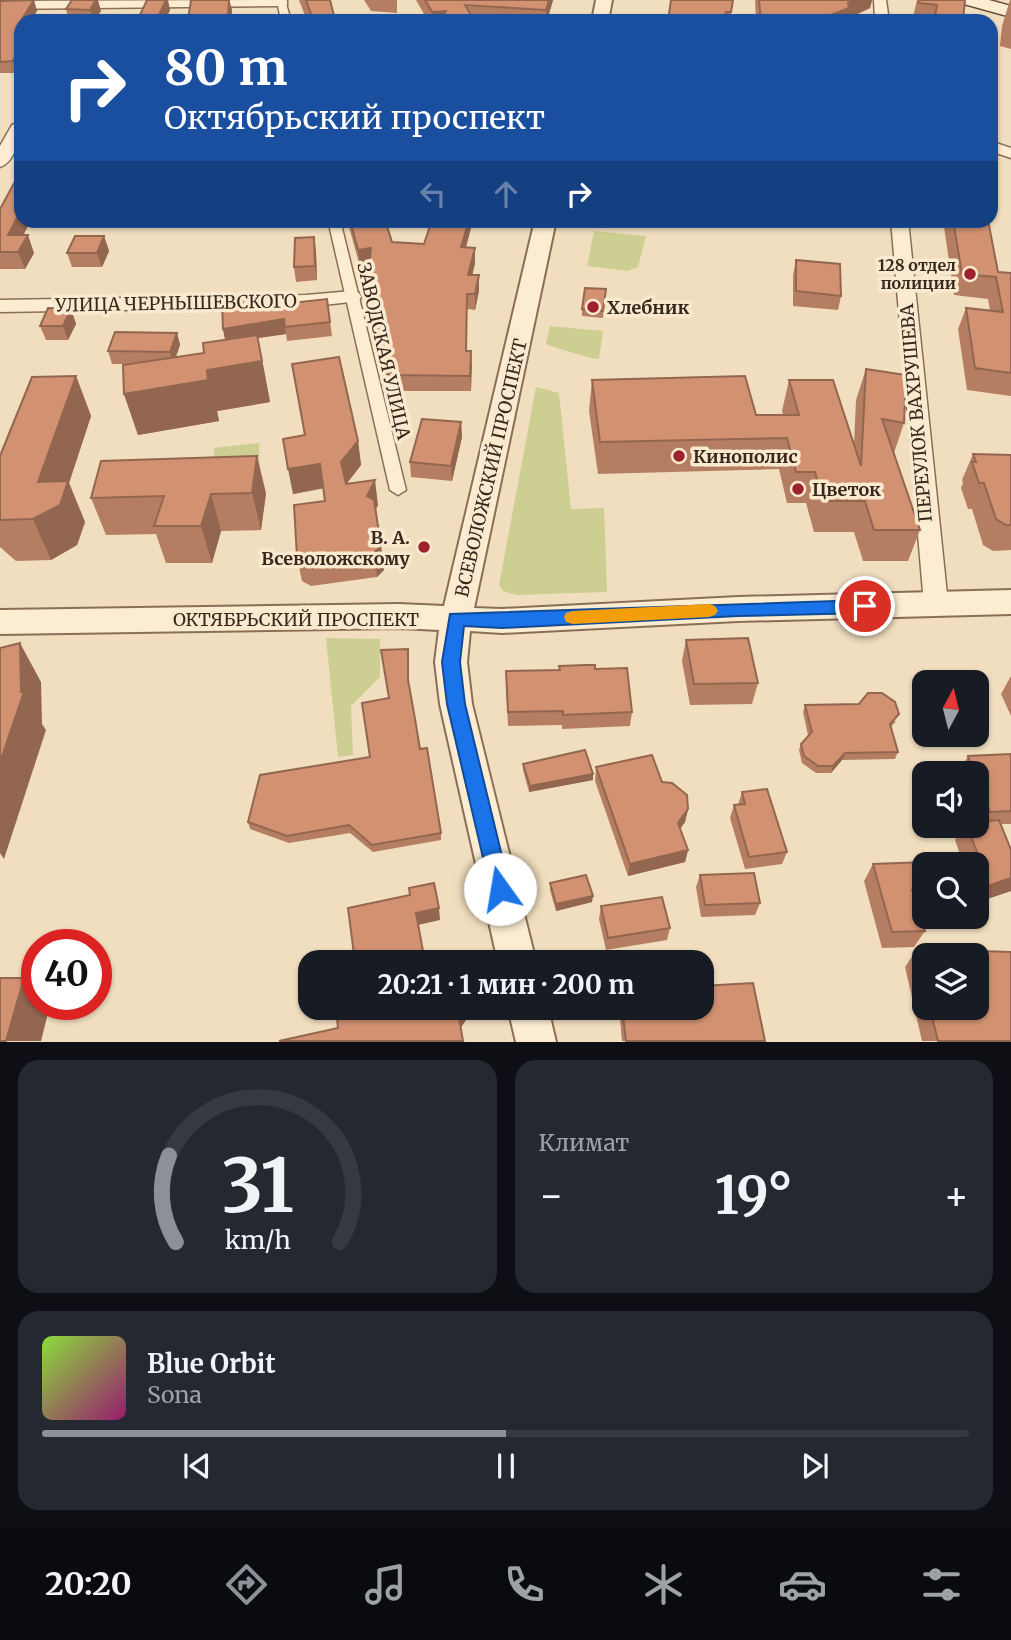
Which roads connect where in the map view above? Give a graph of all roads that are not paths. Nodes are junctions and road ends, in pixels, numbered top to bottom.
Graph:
1 (970, 0) edge
2 (282, 1) edge
3 (0, 5) edge
4 (1011, 12) edge
5 (14, 137) edge
6 (0, 162) edge
7 (336, 228) edge
8 (544, 228) edge
9 (900, 228) edge
10 (352, 297) junction
11 (0, 306) edge
12 (398, 490) dead end
13 (1011, 602) edge
14 (936, 604) junction
15 (456, 619) junction
16 (0, 622) edge
17 (514, 950) edge
18 (531, 1020) edge
19 (536, 1041) edge

1 - 4 main road
2 - 3 street
5 - 6 street
7 - 10 street, ЗАВОДСКАЯ УЛИЦА
8 - 15 street, ВСЕВОЛОЖСКИЙ ПРОСПЕКТ
9 - 14 street, ПЕРЕУЛОК ВАХРУШЕВА
10 - 11 street, УЛИЦА ЧЕРНЫШЕВСКОГО
10 - 12 street, ЗАВОДСКАЯ УЛИЦА
13 - 14 street, ОКТЯБРЬСКИЙ ПРОСПЕКТ
14 - 15 street, ОКТЯБРЬСКИЙ ПРОСПЕКТ
15 - 16 street, ОКТЯБРЬСКИЙ ПРОСПЕКТ
15 - 17 street, ВСЕВОЛОЖСКИЙ ПРОСПЕКТ
18 - 19 street

